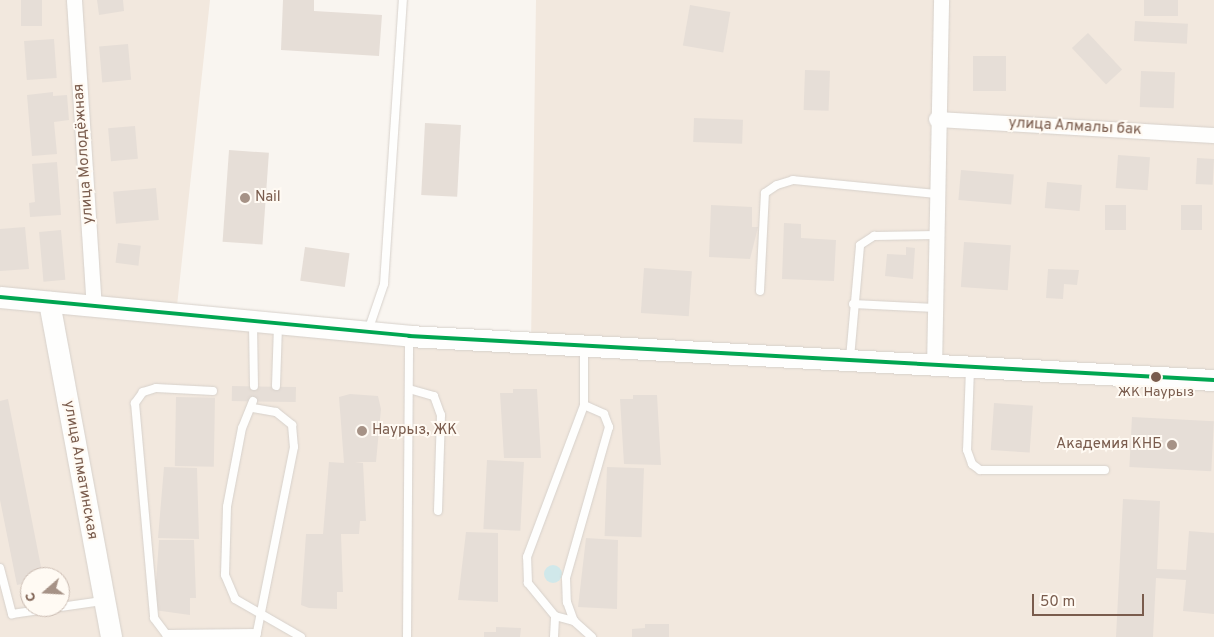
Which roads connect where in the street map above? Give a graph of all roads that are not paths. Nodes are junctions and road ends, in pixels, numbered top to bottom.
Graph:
1 (74, 0) edge
2 (403, 0) edge
3 (941, 0) edge
4 (936, 119) junction
5 (1214, 135) edge
6 (937, 194) junction
7 (937, 235) junction
8 (760, 291) dead end
9 (0, 297) edge
10 (49, 302) junction
11 (853, 304) junction
12 (94, 307) junction
13 (936, 308) junction
14 (253, 324) junction
15 (278, 326) junction
16 (368, 333) junction
17 (409, 336) junction
18 (584, 347) junction
19 (849, 363) junction
20 (934, 368) junction
21 (970, 369) junction
22 (1214, 380) edge
23 (254, 386) dead end
24 (276, 386) dead end
25 (409, 389) junction
26 (213, 391) dead end
27 (276, 402) dead end
28 (584, 404) junction
29 (276, 412) junction
30 (1105, 470) dead end
31 (438, 511) dead end
32 (0, 568) edge
33 (104, 601) junction
34 (262, 613) junction
35 (555, 616) junction
36 (574, 621) junction
37 (160, 628) junction
38 (256, 635) edge
39 (111, 637) edge
40 (159, 637) edge
41 (301, 637) edge
42 (407, 637) edge
43 (554, 637) edge
44 (592, 637) edge

1 - 12 street, улица Молодёжная
2 - 16 lane
3 - 4 street
4 - 5 street, улица Алмалы бак
4 - 6 street
6 - 7 street
6 - 8 lane
7 - 11 lane
7 - 13 street
9 - 10 street
10 - 12 street
10 - 33 street, улица Алматинская
11 - 13 lane
11 - 19 lane
12 - 14 street
13 - 20 street
14 - 15 street
14 - 23 lane
15 - 16 street
15 - 24 lane
16 - 17 street
17 - 18 street
17 - 25 lane
18 - 19 street
18 - 28 lane
19 - 20 street
20 - 21 street
21 - 22 street
21 - 30 lane
25 - 31 lane
25 - 42 lane
26 - 37 lane
27 - 29 lane
28 - 35 lane
28 - 36 lane
29 - 34 lane
29 - 34 lane
32 - 33 lane
33 - 39 street, улица Алматинская
34 - 38 lane
34 - 41 lane
35 - 36 lane
35 - 43 lane
36 - 44 lane
37 - 38 lane
37 - 40 lane

